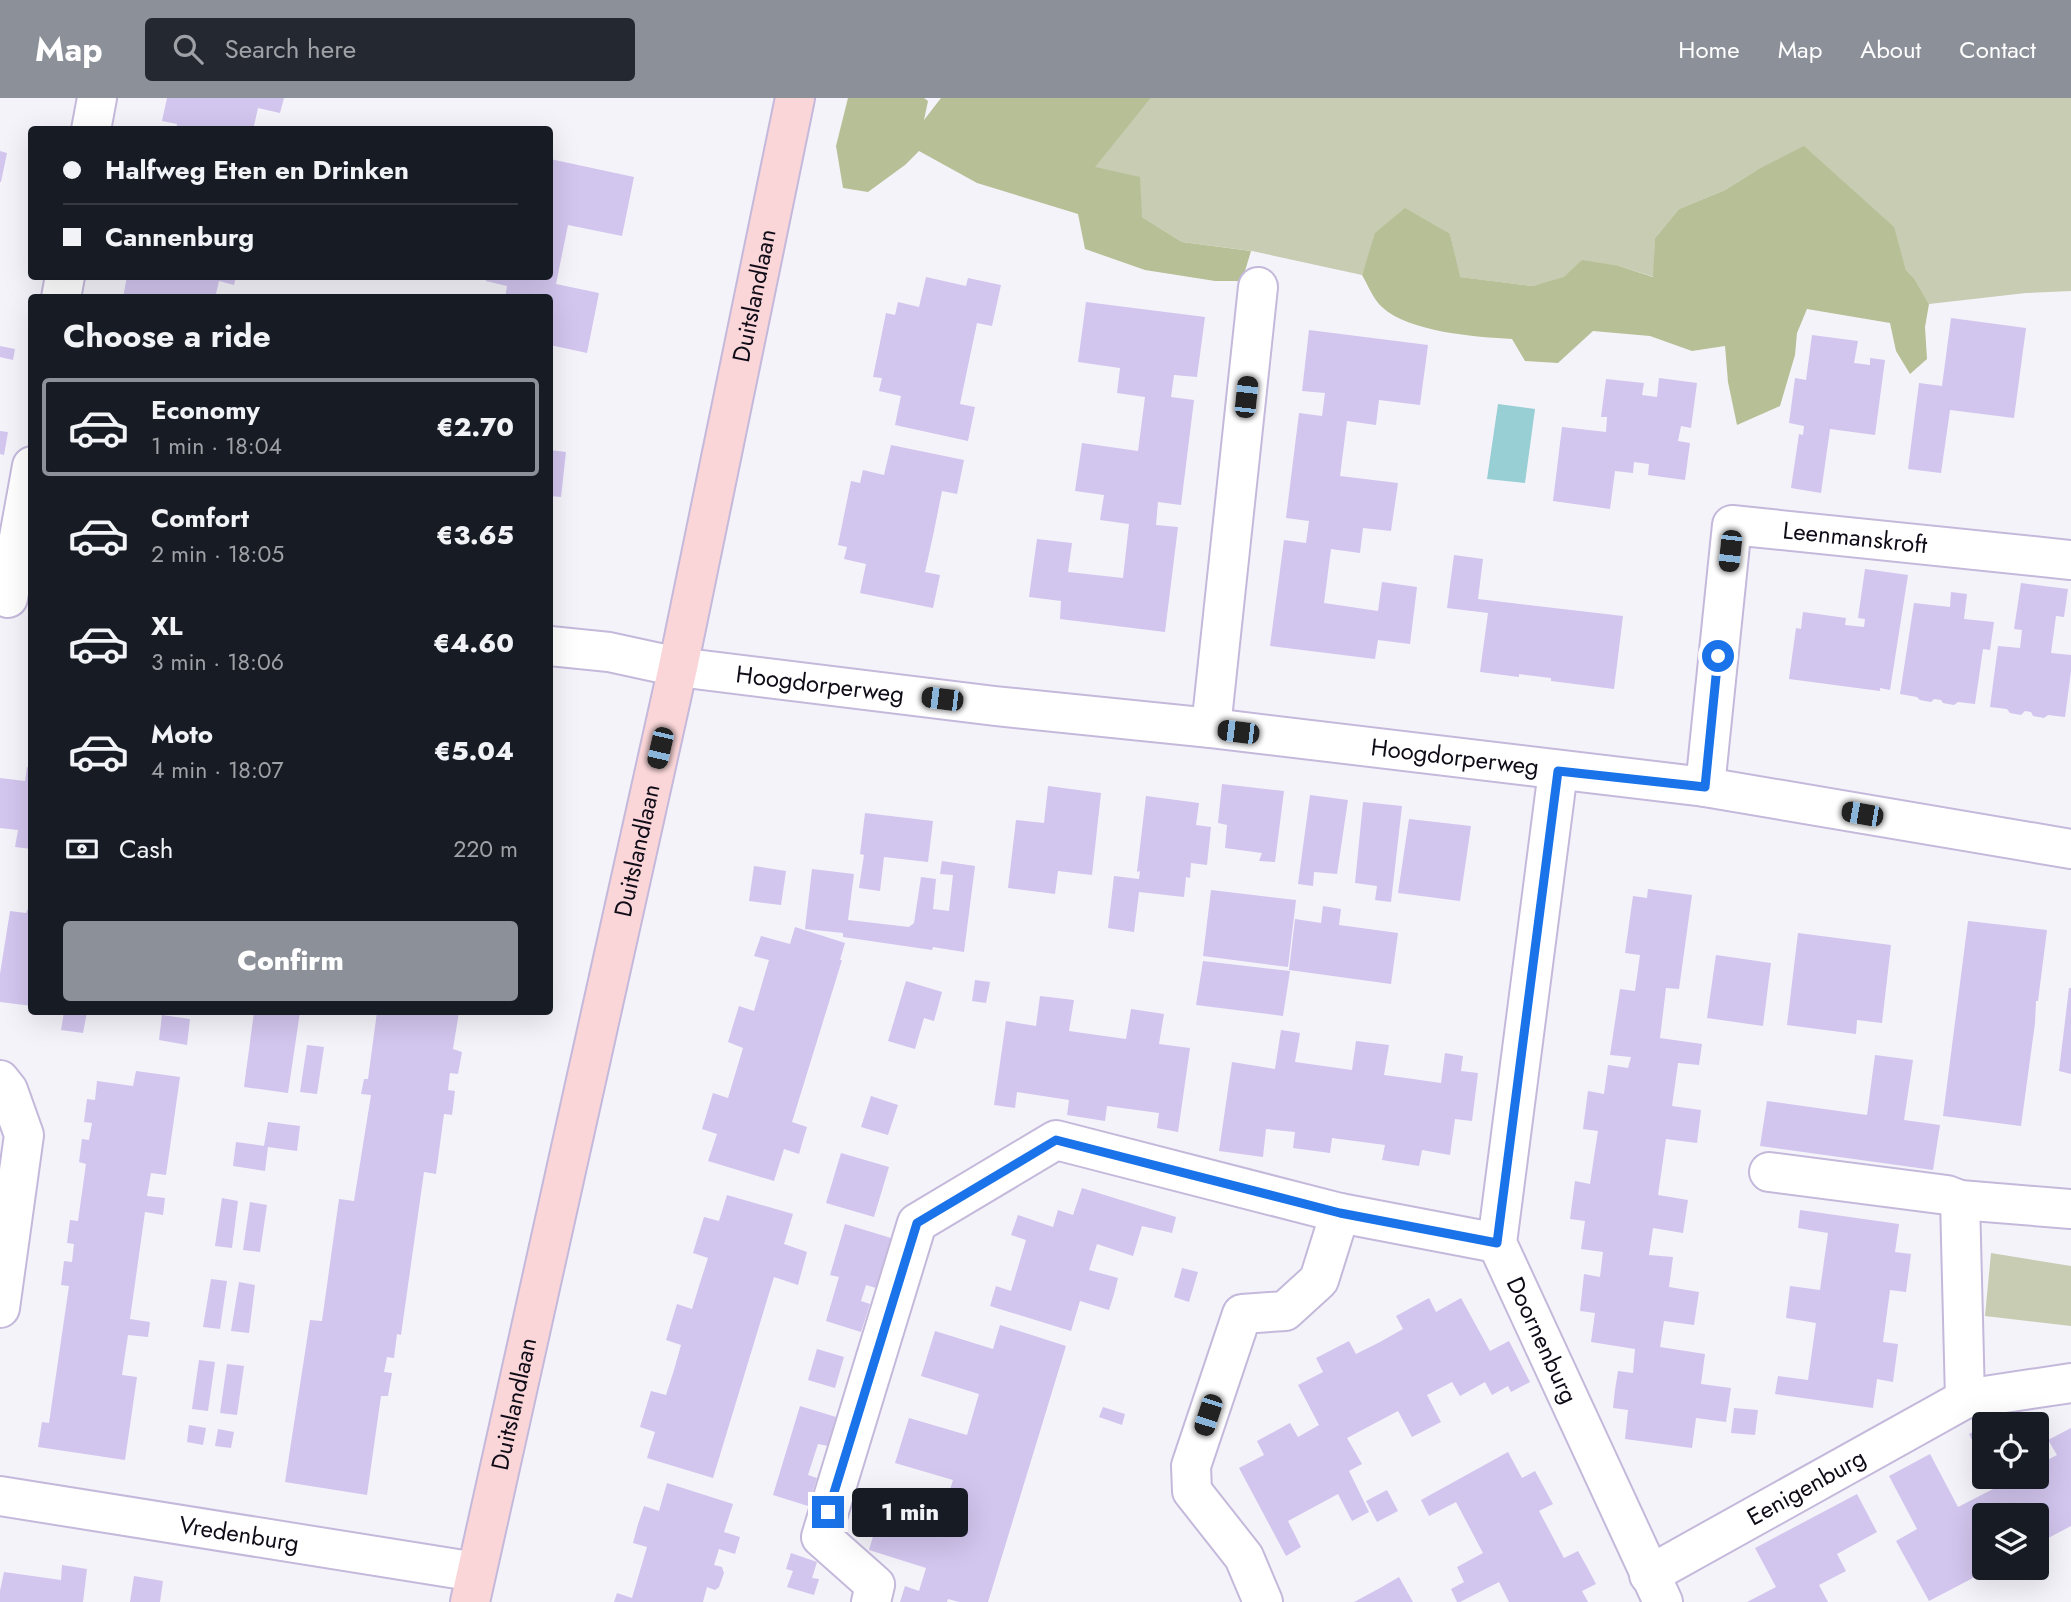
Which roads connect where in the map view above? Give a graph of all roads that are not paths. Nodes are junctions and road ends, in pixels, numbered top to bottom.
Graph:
1 (97, 98) edge
2 (794, 98) edge
3 (92, 126) edge
4 (1258, 287) dead end
5 (28, 494) edge
6 (2071, 560) edge
7 (13, 599) edge
8 (553, 646) edge
9 (678, 667) junction
10 (1211, 728) junction
11 (1558, 771) junction
12 (1705, 787) junction
13 (2071, 849) edge
14 (0, 1080) edge
15 (1769, 1172) dead end
16 (1960, 1200) junction
17 (2071, 1209) edge
18 (1340, 1213) junction
19 (1497, 1243) junction
20 (0, 1308) edge
21 (2071, 1383) edge
22 (1965, 1399) junction
23 (0, 1496) edge
24 (473, 1587) edge
25 (1656, 1588) edge
26 (871, 1602) edge
27 (1263, 1602) edge

1 - 3 street
2 - 9 main road, Duitslandlaan
4 - 10 street
5 - 7 street
6 - 12 street, Leenmanskroft
8 - 9 street, Hoogdorperweg
9 - 10 street, Hoogdorperweg
9 - 24 main road, Duitslandlaan
10 - 11 street, Hoogdorperweg
11 - 12 street, Hoogdorperweg
11 - 19 street
12 - 13 street, Hoogdorperweg
14 - 20 street
15 - 16 street
16 - 17 street
16 - 22 street
18 - 19 street
18 - 26 street
18 - 27 street
19 - 25 street, Doornenburg
21 - 22 street, Eenigenburg
22 - 25 street, Eenigenburg
23 - 24 street, Vredenburg

